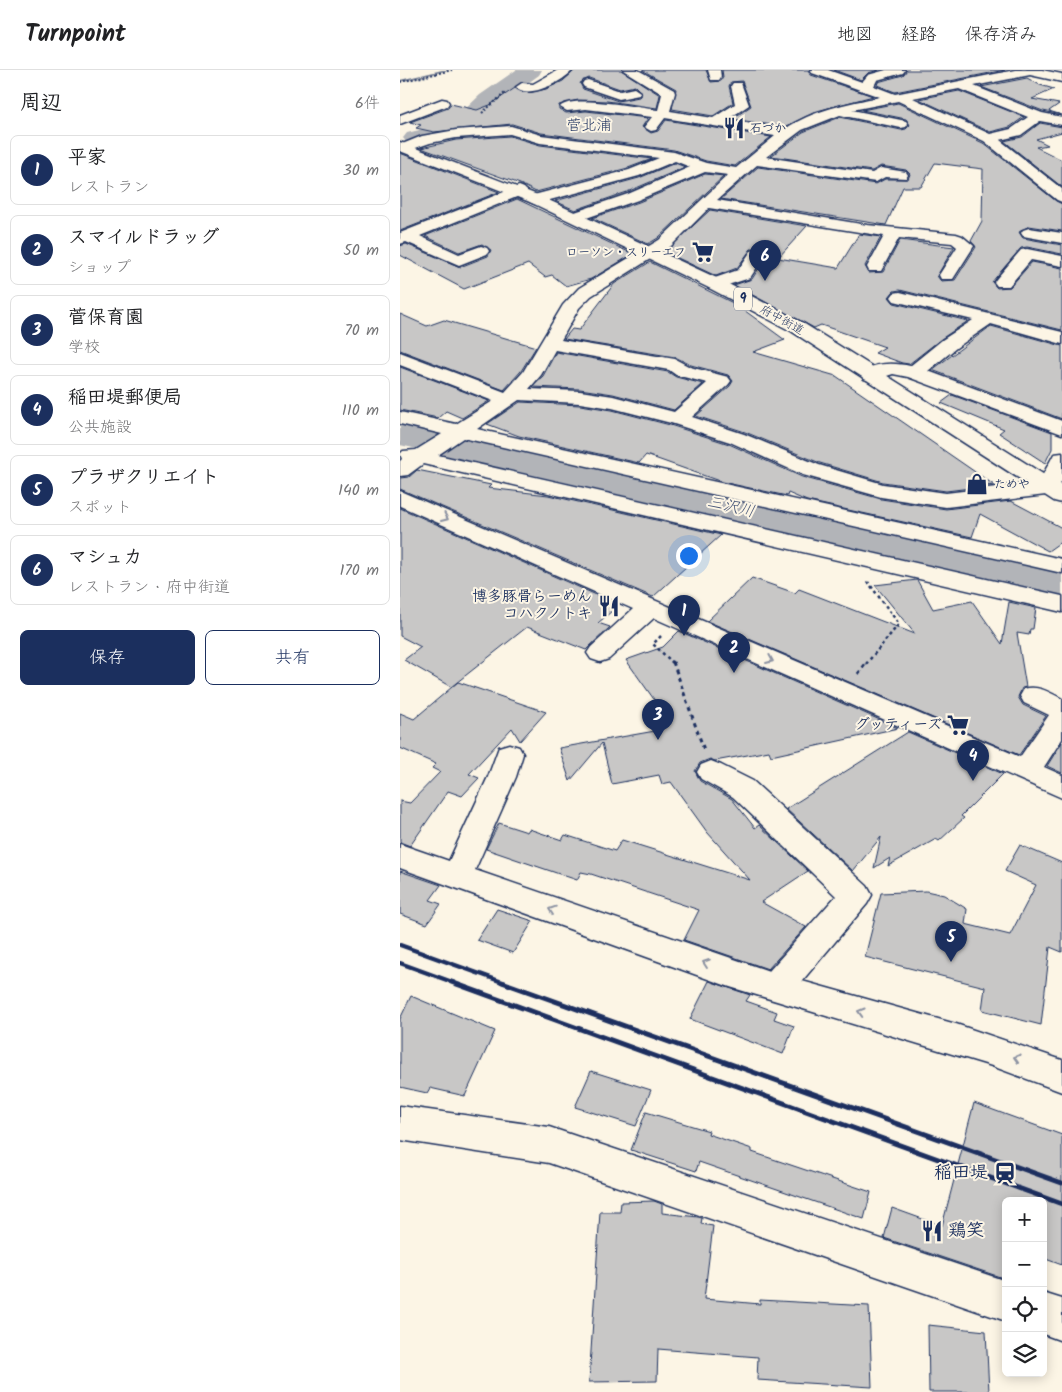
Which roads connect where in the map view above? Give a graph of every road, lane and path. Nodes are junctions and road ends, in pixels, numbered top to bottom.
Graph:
1 (438, 70) edge
2 (452, 70) edge
3 (563, 70) edge
4 (629, 70) edge
5 (816, 70) edge
6 (1057, 70) edge
7 (893, 71) edge
8 (1032, 71) edge
9 (1062, 71) edge
10 (443, 72) junction
11 (1062, 78) edge
12 (923, 81) dead end
13 (400, 82) edge
14 (588, 84) dead end
15 (736, 86) dead end
16 (861, 86) junction
17 (961, 86) junction
18 (522, 87) dead end
19 (664, 90) junction
20 (939, 90) junction
21 (509, 91) dead end
22 (685, 92) dead end
23 (898, 98) junction
24 (442, 103) dead end
25 (566, 106) dead end
26 (836, 111) junction
27 (660, 114) junction
28 (1038, 116) junction
29 (400, 120) edge
30 (717, 121) junction
31 (1062, 121) edge
32 (901, 124) dead end
33 (802, 125) junction
34 (829, 131) dead end
35 (648, 132) dead end
36 (456, 134) junction
37 (788, 134) junction
38 (989, 138) junction
39 (402, 147) edge
40 (674, 156) junction
41 (754, 160) junction
42 (704, 167) junction
43 (740, 173) junction
44 (901, 175) dead end
45 (519, 191) junction
46 (1062, 197) edge
47 (535, 199) junction
48 (705, 204) junction
49 (574, 217) junction
50 (894, 232) junction
51 (1029, 233) dead end
52 (403, 237) edge
53 (1062, 238) edge
54 (481, 251) dead end
55 (649, 252) junction
56 (757, 255) dead end
57 (1062, 261) edge
58 (874, 267) dead end
59 (947, 275) dead end
60 (1003, 282) dead end
61 (715, 284) junction
62 (900, 298) dead end
63 (988, 318) junction
64 (1062, 338) edge
65 (549, 344) junction
66 (400, 358) edge
67 (914, 373) junction
68 (871, 375) junction
69 (512, 397) junction
70 (400, 418) edge
71 (678, 419) junction
72 (1062, 428) edge
73 (459, 432) junction
74 (410, 455) edge
75 (1062, 459) edge
76 (400, 470) edge
77 (1054, 492) edge
78 (400, 498) edge
79 (866, 559) junction
80 (1062, 566) edge
81 (1062, 604) edge
82 (650, 608) junction
83 (677, 619) junction
84 (600, 653) dead end
85 (844, 692) junction
86 (1033, 696) dead end
87 (1062, 710) edge
88 (1062, 718) edge
89 (509, 754) dead end
90 (1026, 771) junction
91 (712, 772) joint
92 (1062, 787) edge
93 (400, 856) edge
94 (457, 876) junction
95 (776, 987) junction
96 (1062, 1076) edge
97 (400, 1123) edge
98 (1002, 1300) edge
99 (1047, 1314) edge
100 (1062, 1320) edge

1 - 10 path
2 - 10 path
3 - 18 street
4 - 19 street
5 - 16 street
6 - 9 street
7 - 16 street
8 - 11 street
8 - 17 street
10 - 13 path
12 - 20 street
14 - 19 street
15 - 30 street
16 - 23 street
17 - 20 street
17 - 28 street
19 - 22 street
19 - 27 street
20 - 23 street
21 - 36 path
23 - 26 street
23 - 38 street
24 - 29 street
25 - 27 street
26 - 32 street
26 - 33 street
27 - 30 street
27 - 35 street
28 - 31 street
28 - 38 street
30 - 37 street
33 - 34 street
33 - 37 street
36 - 39 street
36 - 40 street
37 - 41 street
38 - 46 street
39 - 45 street, 府中街道 / 9
40 - 42 street
40 - 47 street
41 - 43 street
41 - 44 street
42 - 43 street
42 - 49 street
43 - 48 street
45 - 47 street, 府中街道 / 9
45 - 52 street
47 - 49 street, 府中街道 / 9
48 - 50 street
48 - 55 street
49 - 55 street, 府中街道 / 9
50 - 58 street
50 - 59 street
51 - 53 street
52 - 54 street
55 - 61 street, 府中街道 / 9
55 - 65 street
56 - 61 street
57 - 60 street
61 - 68 street, 府中街道 / 9
62 - 63 street
63 - 64 street
63 - 67 street
65 - 69 street
65 - 71 street
66 - 69 street
67 - 68 street
67 - 72 street
68 - 77 street, 府中街道 / 9
69 - 71 street
69 - 73 street
70 - 73 street
71 - 77 street
73 - 74 street
73 - 80 street
74 - 76 street
74 - 79 street
75 - 77 street
78 -> 82 street
79 - 81 street
79 - 85 path
82 - 83 street
82 - 84 street
83 -> 85 street
83 - 91 path
85 - 90 street
86 - 87 street
88 - 90 street
89 - 94 street
90 - 92 street
91 - 95 street
93 - 94 street
95 -> 94 street
96 -> 95 street
97 - 98 street
99 - 100 street

